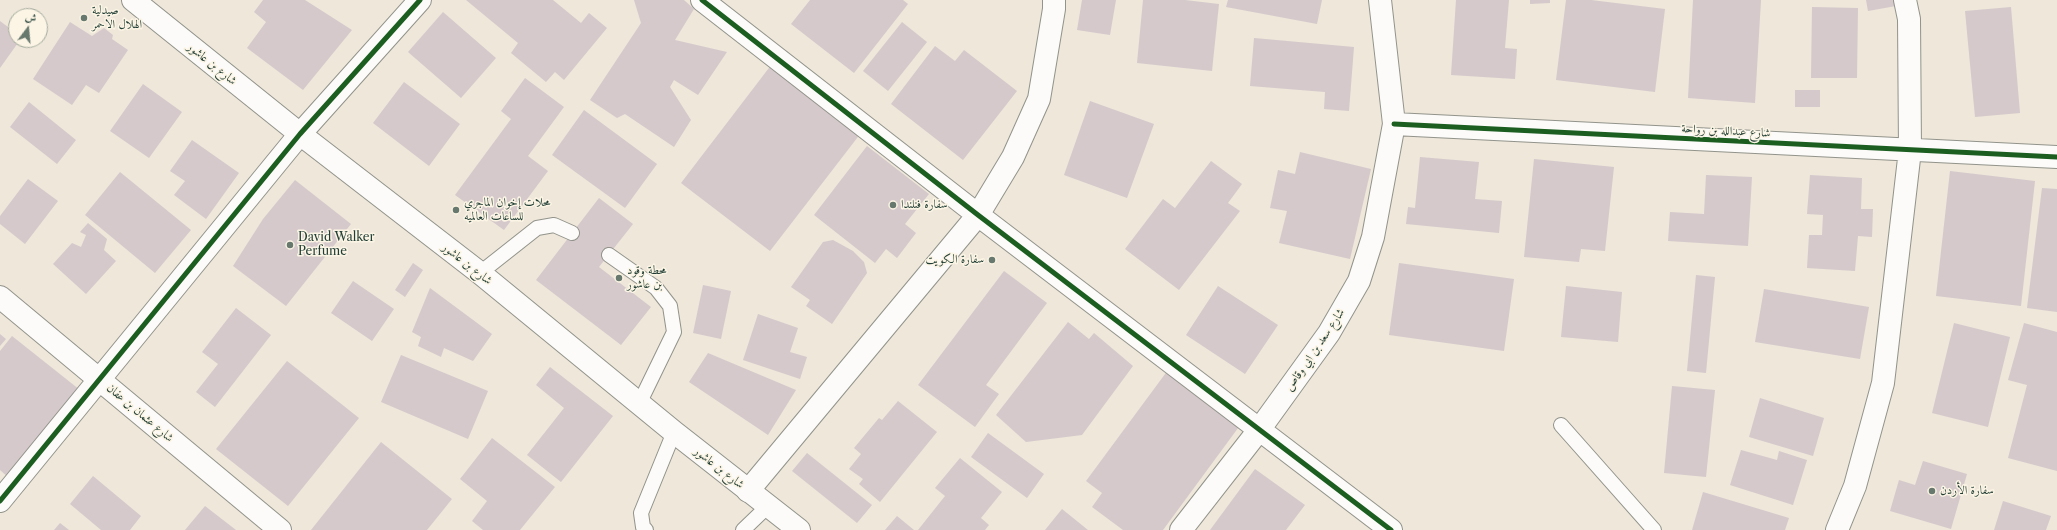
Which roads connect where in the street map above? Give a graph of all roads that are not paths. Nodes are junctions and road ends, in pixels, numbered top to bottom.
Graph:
1 (133, 0) edge
2 (420, 0) edge
3 (702, 0) edge
4 (1054, 0) edge
5 (1380, 0) edge
6 (1905, 0) edge
7 (1394, 124) junction
8 (300, 134) junction
9 (1910, 150) junction
10 (2057, 157) edge
11 (978, 215) junction
12 (572, 233) dead end
13 (609, 255) dead end
14 (480, 273) junction
15 (0, 297) edge
16 (99, 379) junction
17 (639, 404) junction
18 (1561, 425) dead end
19 (1259, 430) junction
20 (674, 432) junction
21 (748, 491) junction
22 (0, 501) edge
23 (768, 506) junction
24 (280, 530) edge
25 (646, 530) edge
26 (743, 530) edge
27 (799, 530) edge
28 (1181, 530) edge
29 (1391, 530) edge
30 (1654, 530) edge
31 (1837, 530) edge

1 - 8 street, شارع بن عاشور
2 - 8 street
3 - 11 street
4 - 11 street
5 - 7 street, شارع سعد بن ابي وقاص
6 - 9 street
7 - 9 street, شارع عبدالله بن رواحة
7 - 19 street, شارع سعد بن ابي وقاص
8 - 14 street, شارع بن عاشور
8 - 16 street
9 - 10 street, شارع عبدالله بن رواحة
9 - 31 street
11 - 19 street
11 - 21 street
12 - 14 lane
13 - 17 lane
14 - 17 street, شارع بن عاشور
15 - 16 street, شارع عثمان بن عفان
16 - 22 street
16 - 24 street, شارع عثمان بن عفان
17 - 20 street, شارع بن عاشور
18 - 30 lane
19 - 28 street, شارع سعد بن ابي وقاص
19 - 29 street
20 - 21 street, شارع بن عاشور
20 - 25 lane
21 - 23 street, شارع بن عاشور
23 - 26 lane
23 - 27 street, شارع بن عاشور

